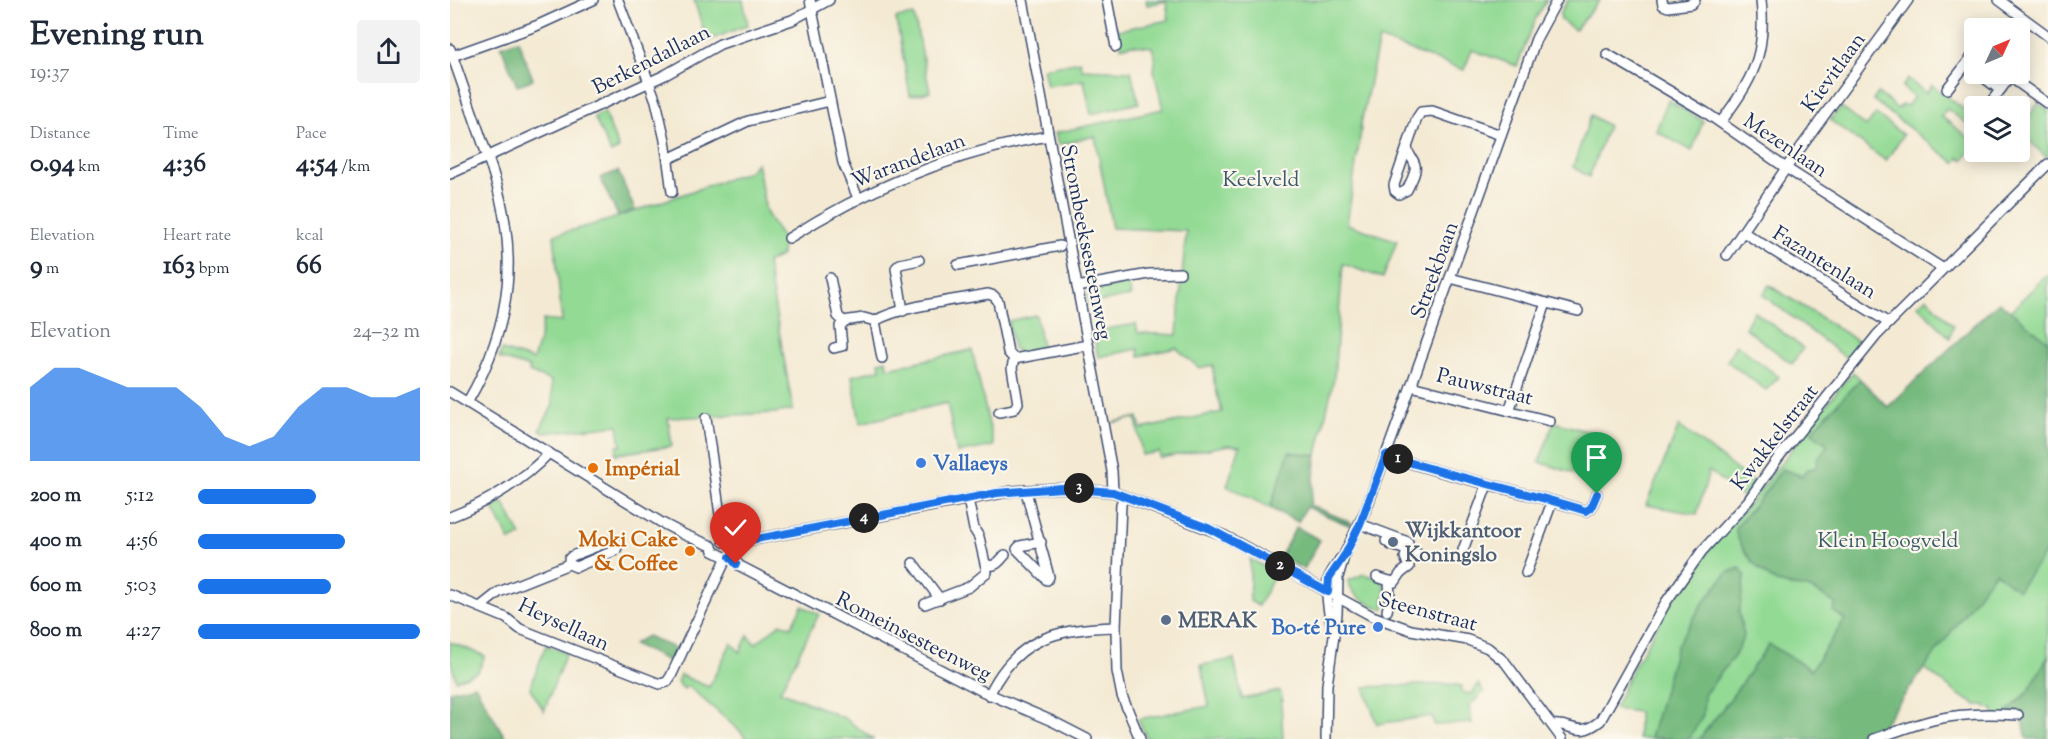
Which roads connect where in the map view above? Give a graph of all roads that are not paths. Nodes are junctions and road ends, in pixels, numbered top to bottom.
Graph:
1 (593, 0) edge
2 (618, 0) edge
3 (810, 0) edge
4 (829, 0) edge
5 (1023, 0) edge
6 (1107, 0) edge
7 (1557, 0) edge
8 (1662, 0) edge
9 (1695, 0) edge
10 (1761, 0) edge
11 (1908, 0) edge
12 (1999, 0) edge
13 (812, 11) junction
14 (2048, 36) edge
15 (1116, 46) dead end
16 (451, 53) edge
17 (1607, 54) dead end
18 (1964, 73) edge
19 (650, 82) junction
20 (1992, 84) edge
21 (2003, 84) edge
22 (2020, 84) edge
23 (1947, 89) dead end
24 (2000, 90) junction
25 (1996, 96) edge
26 (830, 101) junction
27 (2048, 104) edge
28 (1721, 122) junction
29 (1502, 135) junction
30 (1048, 136) junction
31 (1407, 146) dead end
32 (487, 157) junction
33 (668, 159) junction
34 (2048, 164) edge
35 (1786, 168) junction
36 (450, 174) edge
37 (672, 192) dead end
38 (858, 198) junction
39 (1743, 232) junction
40 (789, 238) dead end
41 (1060, 246) dead end
42 (1727, 255) dead end
43 (919, 260) dead end
44 (958, 265) dead end
45 (1942, 268) junction
46 (1180, 273) dead end
47 (830, 278) dead end
48 (1450, 278) junction
49 (1077, 287) junction
50 (1546, 303) junction
51 (903, 310) junction
52 (1578, 311) dead end
53 (845, 321) junction
54 (875, 321) junction
55 (1888, 323) junction
56 (1088, 345) junction
57 (834, 348) dead end
58 (882, 358) dead end
59 (1014, 359) junction
60 (1411, 386) junction
61 (450, 392) edge
62 (467, 403) junction
63 (1509, 411) junction
64 (999, 412) dead end
65 (706, 418) dead end
66 (1550, 421) dead end
67 (549, 453) junction
68 (1386, 455) junction
69 (1487, 485) junction
70 (1026, 490) junction
71 (1113, 492) junction
72 (1597, 494) dead end
73 (1124, 497) junction
74 (968, 499) junction
75 (1552, 502) junction
76 (450, 516) edge
77 (1360, 524) junction
78 (1386, 541) dead end
79 (1041, 542) dead end
80 (729, 544) junction
81 (712, 546) junction
82 (1408, 546) junction
83 (1463, 550) dead end
84 (1346, 553) junction
85 (1005, 555) dead end
86 (1422, 555) dead end
87 (729, 557) junction
88 (913, 563) dead end
89 (569, 564) junction
90 (986, 564) junction
91 (1526, 573) dead end
92 (1377, 577) dead end
93 (1389, 581) junction
94 (1328, 592) junction
95 (450, 595) edge
96 (1338, 598) junction
97 (940, 599) junction
98 (925, 604) dead end
99 (480, 607) junction
100 (1387, 611) dead end
101 (1116, 627) junction
102 (1333, 630) junction
103 (989, 695) junction
104 (2019, 715) dead end
105 (1553, 725) junction
106 (1087, 739) edge
107 (1140, 739) edge
108 (1326, 739) edge
109 (1562, 739) edge
110 (1874, 739) edge

1 - 16 street
2 - 19 street
3 - 13 street
4 - 13 street, Berkendallaan
5 - 30 street, Strombeeksesteenweg
6 - 15 street
7 - 29 street, Streekbaan
8 - 9 street
10 - 28 street
11 - 35 street, Kievitlaan
12 - 14 street
13 - 19 street, Berkendallaan
13 - 26 street
16 - 32 street
17 - 28 street, Mezenlaan
18 - 23 street
19 - 32 street, Berkendallaan
19 - 33 street
20 - 24 street
21 - 24 street
22 - 27 street
24 - 25 street
26 - 33 street
26 - 38 street
28 - 35 street, Mezenlaan
29 - 31 street
29 - 48 street, Streekbaan
30 - 38 street, Warandelaan
30 - 49 street, Strombeeksesteenweg
32 - 36 street, Berkendallaan
32 - 62 street
33 - 37 street
34 - 45 street, Kwakkelstraat
35 - 39 street, Kievitlaan
35 - 45 street, Mezenlaan
38 - 40 street, Warandelaan
39 - 42 street, Kievitlaan
39 - 55 street, Fazantenlaan
41 - 44 street, Strombeeksesteenweg
43 - 51 street
45 - 55 street, Kwakkelstraat
46 - 49 street
47 - 53 street
48 - 50 street
48 - 60 street, Streekbaan
49 - 56 street, Strombeeksesteenweg
50 - 52 street
50 - 63 street
51 - 54 street
51 - 59 street
53 - 54 street
53 - 57 street
54 - 58 street
55 - 105 street, Kwakkelstraat
56 - 59 street
56 - 71 street, Strombeeksesteenweg
59 - 64 street
60 - 63 street, Pauwstraat
60 - 68 street, Streekbaan
61 - 62 street, Romeinsesteenweg
62 - 67 street, Romeinsesteenweg
63 - 66 street, Pauwstraat
65 - 80 street
67 - 76 street
67 - 81 street, Romeinsesteenweg
68 - 69 street
68 - 77 street, Streekbaan
69 - 75 street
69 - 83 street
70 - 71 street, Steenstraat
70 - 74 street, Steenstraat
70 - 79 street
71 - 73 street, Steenstraat
72 - 75 street
73 - 94 street, Steenstraat
73 - 101 street
74 - 80 street, Steenstraat
74 - 90 street
75 - 91 street
77 - 82 street
77 - 84 street, Streekbaan
78 - 82 street
80 - 81 street
80 - 87 street
81 - 87 street, Romeinsesteenweg
82 - 86 street
82 - 93 street
84 - 94 street, Streekbaan
84 - 96 street, Streekbaan
85 - 90 street
87 - 99 street, Heysellaan
87 - 103 street, Romeinsesteenweg
88 - 97 street
89 - 89 street
89 - 99 street
90 - 97 street
92 - 93 street
93 - 100 street
94 - 96 street, Steenstraat
94 - 102 street, Streekbaan
95 - 99 street, Heysellaan
96 - 102 street, Streekbaan
96 - 105 street, Steenstraat
97 - 98 street
101 - 103 street
101 - 107 street
102 - 108 street, Streekbaan
103 - 106 street, Romeinsesteenweg
104 - 110 street
105 - 109 street, Steenstraat

